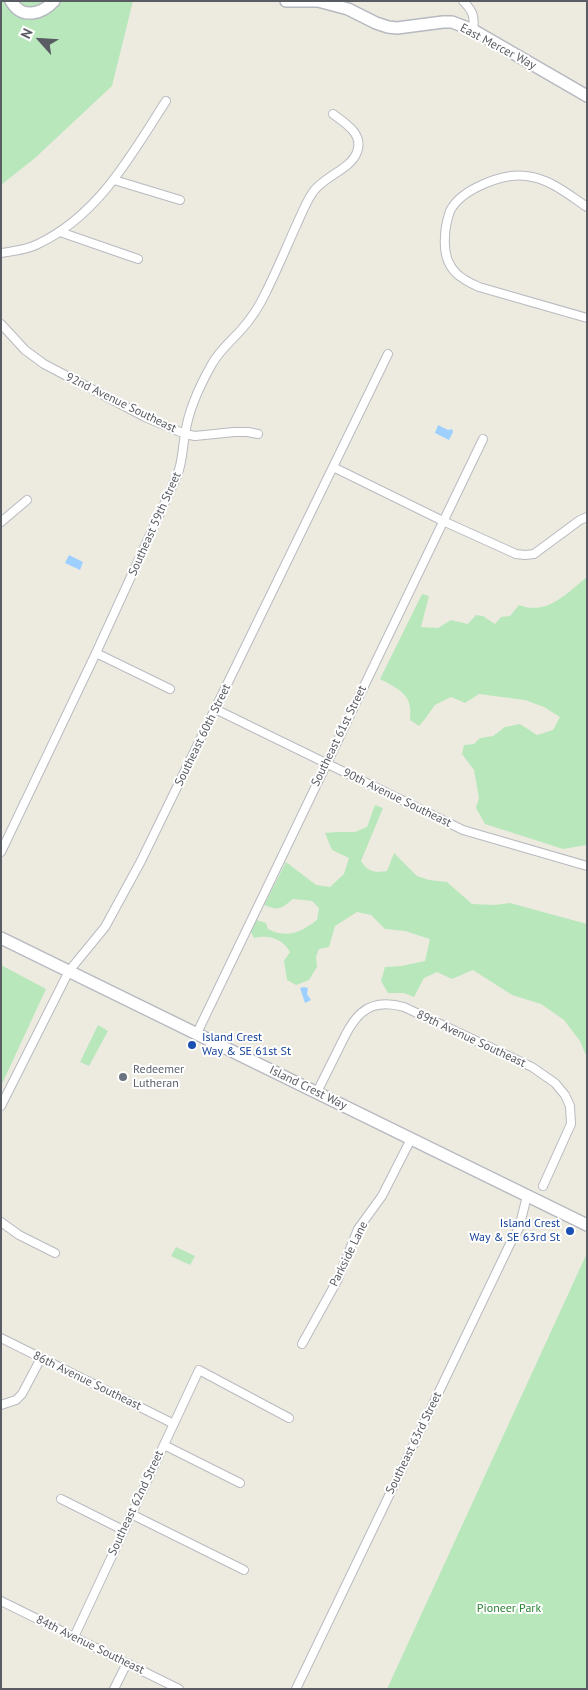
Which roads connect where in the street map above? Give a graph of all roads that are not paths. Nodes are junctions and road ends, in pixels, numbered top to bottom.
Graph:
1 (11, 1) edge
2 (54, 1) edge
3 (286, 1) edge
4 (316, 1) edge
5 (463, 1) edge
6 (473, 30) junction
7 (587, 96) edge
8 (166, 101) dead end
9 (333, 114) dead end
10 (114, 180) junction
11 (180, 200) dead end
12 (587, 207) edge
13 (60, 232) junction
14 (1, 253) edge
15 (138, 259) dead end
16 (587, 318) edge
17 (1, 324) edge
18 (388, 354) dead end
19 (185, 434) junction
20 (258, 434) dead end
21 (482, 439) dead end
22 (333, 467) junction
23 (27, 500) dead end
24 (587, 517) edge
25 (443, 521) junction
26 (1, 522) edge
27 (96, 653) junction
28 (170, 689) dead end
29 (215, 709) junction
30 (326, 763) junction
31 (1, 852) edge
32 (587, 866) edge
33 (1, 938) edge
34 (69, 971) junction
35 (197, 1033) junction
36 (318, 1092) junction
37 (1, 1106) edge
38 (411, 1139) junction
39 (543, 1186) dead end
40 (527, 1196) junction
41 (1, 1222) edge
42 (587, 1225) edge
43 (55, 1253) dead end
44 (1, 1338) edge
45 (302, 1344) dead end
46 (42, 1358) junction
47 (1, 1405) edge
48 (289, 1418) dead end
49 (174, 1424) junction
50 (164, 1444) junction
51 (240, 1483) dead end
52 (61, 1500) dead end
53 (131, 1514) junction
54 (123, 1530) junction
55 (244, 1570) dead end
56 (1, 1601) edge
57 (74, 1637) junction
58 (127, 1663) junction
59 (114, 1689) edge
60 (179, 1689) edge
61 (296, 1689) edge

1 - 2 main road
3 - 4 main road, East Mercer Way
4 - 6 main road, East Mercer Way
5 - 6 street
6 - 7 main road, East Mercer Way
8 - 10 street
9 - 19 street, Southeast 59th Street
10 - 11 street
10 - 13 street
12 - 16 street
13 - 14 street
13 - 15 street
17 - 19 street, 92nd Avenue Southeast
18 - 22 street, Southeast 60th Street
19 - 20 street, 92nd Avenue Southeast
19 - 27 street, Southeast 59th Street
21 - 25 street, Southeast 61st Street
22 - 25 street
22 - 29 street, Southeast 60th Street
23 - 26 street
24 - 25 street
25 - 30 street, Southeast 61st Street
27 - 28 street
27 - 31 street, Southeast 59th Street
29 - 30 street, 90th Avenue Southeast
29 - 34 street, Southeast 60th Street
30 - 32 street, 90th Avenue Southeast
30 - 35 street, Southeast 61st Street
33 - 34 main road, Island Crest Way
34 - 35 main road, Island Crest Way
34 - 37 street, Southeast 60th Street
35 - 36 main road, Island Crest Way
36 - 38 main road, Island Crest Way
36 - 39 street, 89th Avenue Southeast
38 - 40 main road, Island Crest Way
38 - 45 street, Parkside Lane
40 - 42 main road, Island Crest Way
40 - 61 street, Southeast 63rd Street
41 - 43 street
44 - 46 street, 86th Avenue Southeast
46 - 47 street
46 - 49 street, 86th Avenue Southeast
48 - 49 street, Southeast 62nd Street
49 - 50 street, Southeast 62nd Street
50 - 51 street
50 - 53 street, Southeast 62nd Street
52 - 54 street
53 - 54 street, Southeast 62nd Street
53 - 55 street
54 - 57 street, Southeast 62nd Street
56 - 57 street, 84th Avenue Southeast
57 - 58 street, 84th Avenue Southeast
58 - 59 street
58 - 60 street, 84th Avenue Southeast

